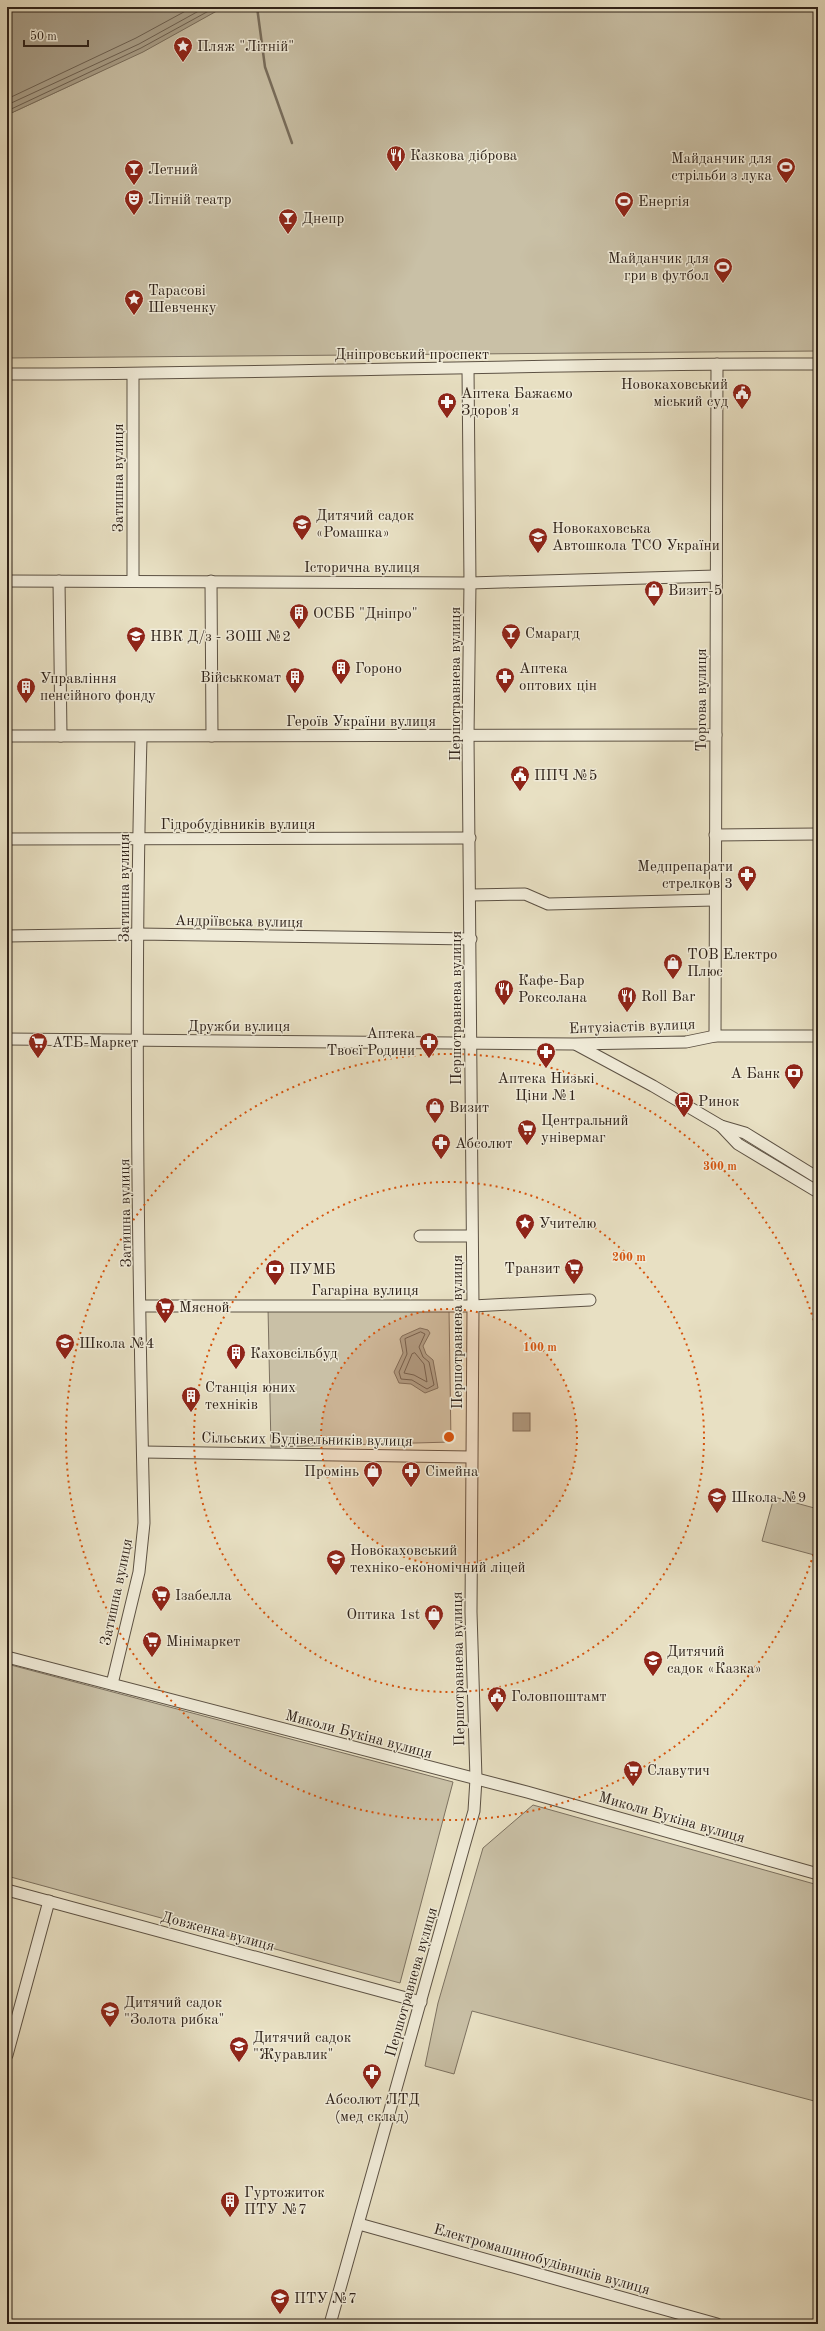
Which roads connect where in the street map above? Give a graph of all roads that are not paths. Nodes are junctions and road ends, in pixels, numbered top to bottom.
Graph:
1 (717, 364) junction
2 (818, 364) edge
3 (468, 369) junction
4 (7, 374) edge
5 (133, 374) junction
6 (716, 576) junction
7 (7, 581) edge
8 (59, 581) junction
9 (133, 581) junction
10 (211, 581) junction
11 (470, 583) junction
12 (716, 735) junction
13 (7, 736) edge
14 (61, 736) junction
15 (212, 736) junction
16 (468, 736) junction
17 (141, 738) junction
18 (818, 834) edge
19 (715, 835) junction
20 (470, 838) junction
21 (7, 839) edge
22 (138, 839) junction
23 (471, 894) junction
24 (714, 900) junction
25 (138, 934) junction
26 (7, 936) edge
27 (471, 939) junction
28 (715, 1036) junction
29 (818, 1036) edge
30 (7, 1039) edge
31 (138, 1041) junction
32 (471, 1042) junction
33 (574, 1044) junction
34 (721, 1126) junction
35 (818, 1178) edge
36 (818, 1192) edge
37 (420, 1236) dead end
38 (471, 1236) junction
39 (590, 1300) dead end
40 (141, 1306) junction
41 (474, 1306) junction
42 (143, 1452) junction
43 (471, 1457) junction
44 (7, 1657) edge
45 (112, 1684) junction
46 (476, 1779) junction
47 (818, 1874) edge
48 (7, 1890) edge
49 (49, 1901) junction
50 (421, 2002) junction
51 (7, 2055) edge
52 (359, 2224) junction
53 (330, 2324) edge
54 (717, 2324) edge

1 - 2 street, Дніпровський проспект
1 - 3 street, Дніпровський проспект
1 - 6 street, Торгова вулиця
3 - 5 street, Дніпровський проспект
3 - 11 street, Першотравнева вулиця
4 - 5 street, Дніпровський проспект
5 - 9 street, Затишна вулиця
6 - 11 street, Історична вулиця
6 - 12 street, Торгова вулиця
7 - 8 street, Історична вулиця
8 - 9 street, Історична вулиця
8 - 14 street
9 - 10 street, Історична вулиця
10 - 11 street, Історична вулиця
10 - 15 street
11 - 16 street, Першотравнева вулиця
12 - 16 street, Героїв України вулиця
12 - 19 street, Торгова вулиця
13 - 14 street, Героїв України вулиця
14 - 17 street, Героїв України вулиця
15 - 16 street, Героїв України вулиця
15 - 17 street, Героїв України вулиця
16 - 20 street, Першотравнева вулиця
17 - 22 street, Затишна вулиця
18 - 19 street
19 - 24 street, Торгова вулиця
20 - 22 street, Гідробудівників вулиця
20 - 23 street, Першотравнева вулиця
21 - 22 street, Гідробудівників вулиця
22 - 25 street, Затишна вулиця
23 - 24 street
23 - 27 street, Першотравнева вулиця
24 - 28 street, Торгова вулиця
25 - 26 street, Андріївська вулиця
25 - 27 street, Андріївська вулиця
25 - 31 street, Затишна вулиця
27 - 32 street, Першотравнева вулиця
28 - 29 street, Ентузіастів вулиця
28 - 33 street, Ентузіастів вулиця
30 - 31 street, Дружби вулиця
31 - 32 street, Дружби вулиця
31 - 40 street, Затишна вулиця
32 - 33 street, Ентузіастів вулиця
32 - 38 street, Першотравнева вулиця
33 - 34 street
34 - 35 street
34 - 36 street
37 - 38 street
38 - 41 street, Першотравнева вулиця
39 - 41 street, Гагаріна вулиця
40 - 41 street, Гагаріна вулиця
40 - 42 street, Затишна вулиця
41 - 43 street, Першотравнева вулиця
42 - 43 street, Сільських Будівельників вулиця
42 - 45 street, Затишна вулиця
43 - 46 street, Першотравнева вулиця
44 - 45 street, Миколи Букіна вулиця
45 - 46 street, Миколи Букіна вулиця
46 - 47 street, Миколи Букіна вулиця
46 - 50 street, Першотравнева вулиця
48 - 49 street, Довженка вулиця
49 - 50 street, Довженка вулиця
49 - 51 street
50 - 52 street, Першотравнева вулиця
52 - 53 street, Першотравнева вулиця
52 - 54 street, Електромашинобудівників вулиця

